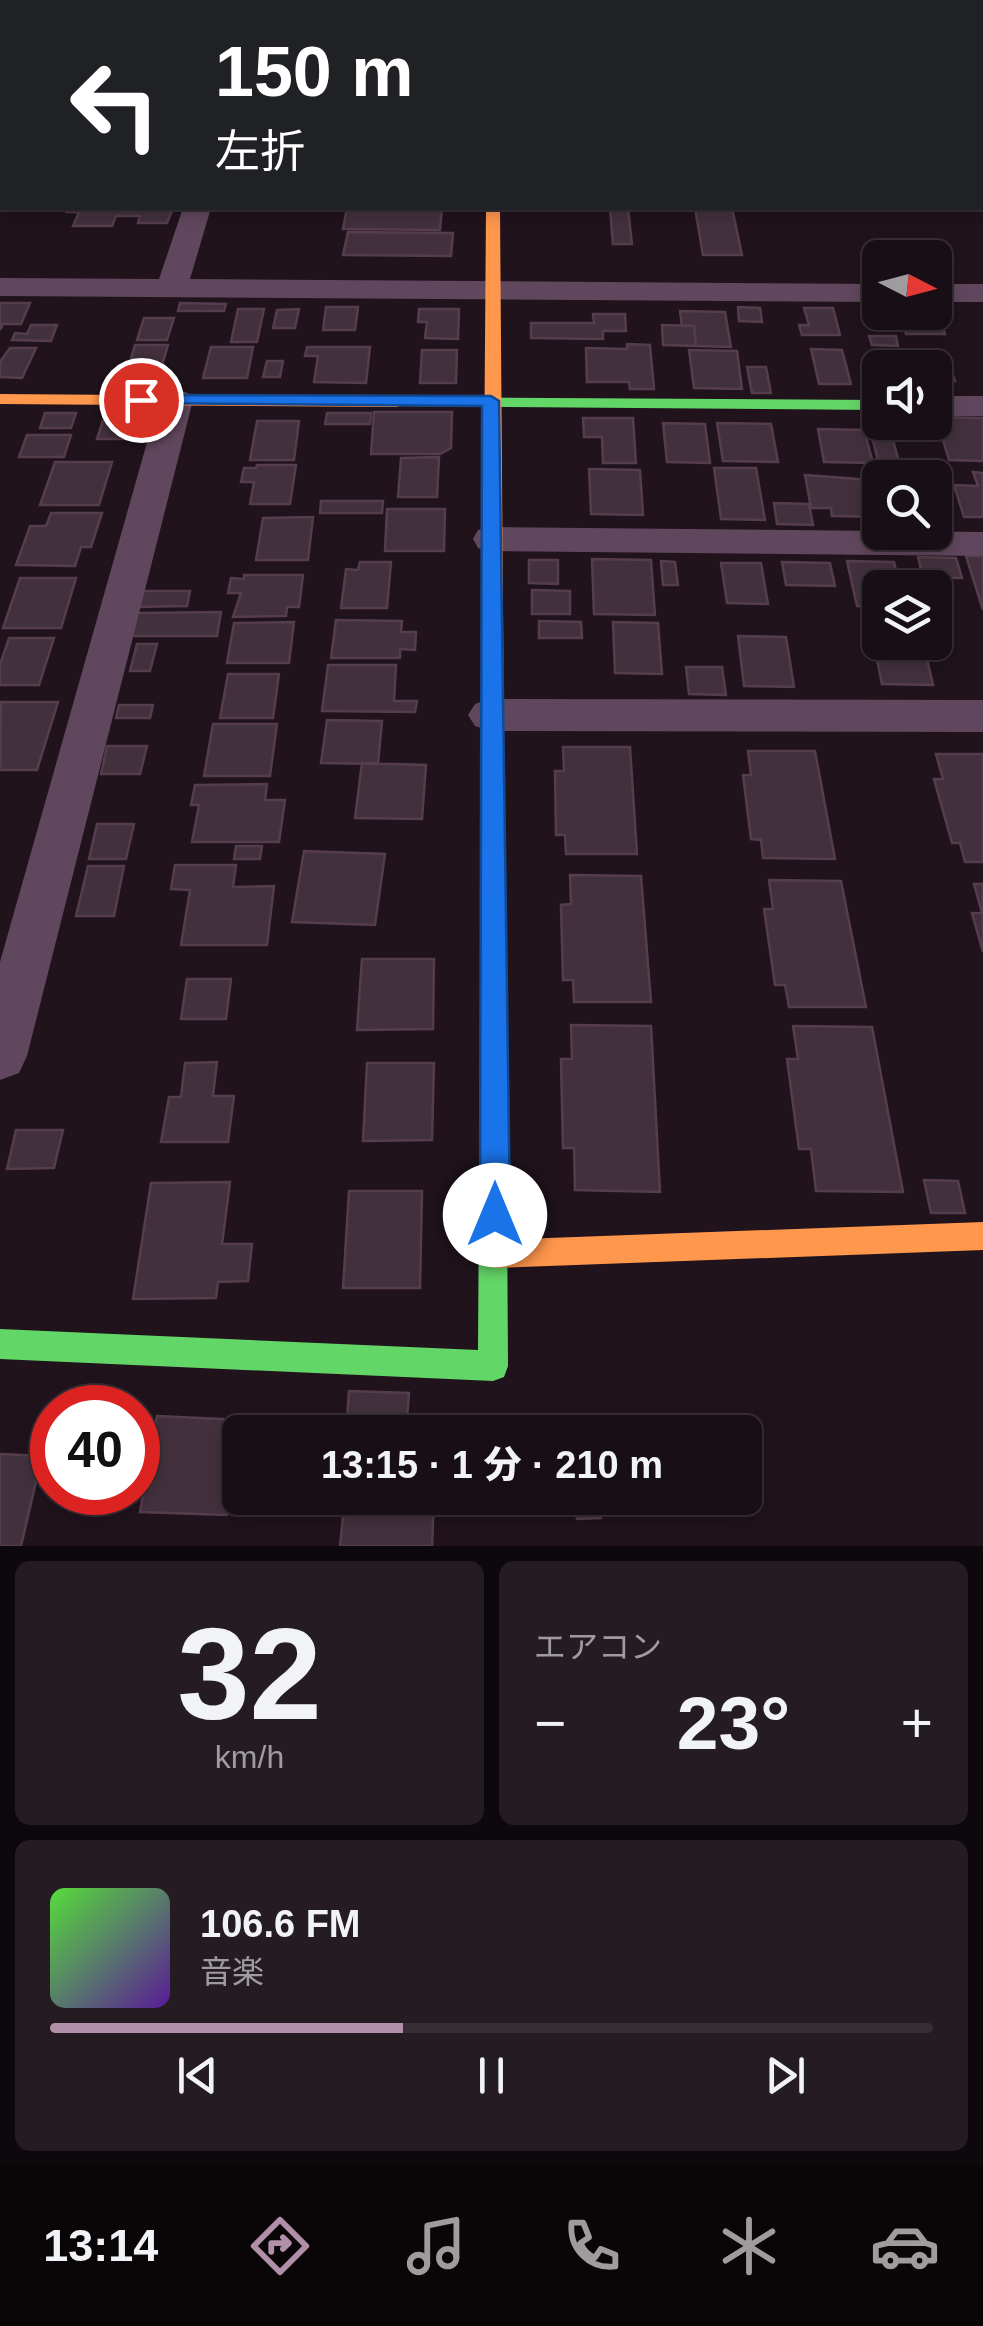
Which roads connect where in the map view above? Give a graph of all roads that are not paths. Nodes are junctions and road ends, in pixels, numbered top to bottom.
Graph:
1 (196, 210) edge
2 (492, 210) edge
3 (0, 287) edge
4 (172, 289) junction
5 (492, 292) junction
6 (862, 293) edge
7 (952, 293) edge
8 (983, 293) edge
9 (0, 400) edge
10 (176, 400) junction
11 (491, 401) junction
12 (862, 405) edge
13 (952, 406) edge
14 (983, 406) edge
15 (492, 539) junction
16 (983, 544) edge
17 (490, 715) junction
18 (983, 716) edge
19 (0, 1056) edge
20 (983, 1236) edge
21 (496, 1254) junction
22 (0, 1344) edge

1 - 4 street
2 - 5 street
3 - 4 street
4 - 5 street
5 - 6 street
5 - 11 street
7 - 8 street
9 - 10 street
10 - 11 street
10 - 19 street
11 - 12 street
11 - 15 street
13 - 14 street
15 - 16 street
15 - 17 street
17 - 18 street
17 - 21 street
20 - 21 street
21 - 22 street

